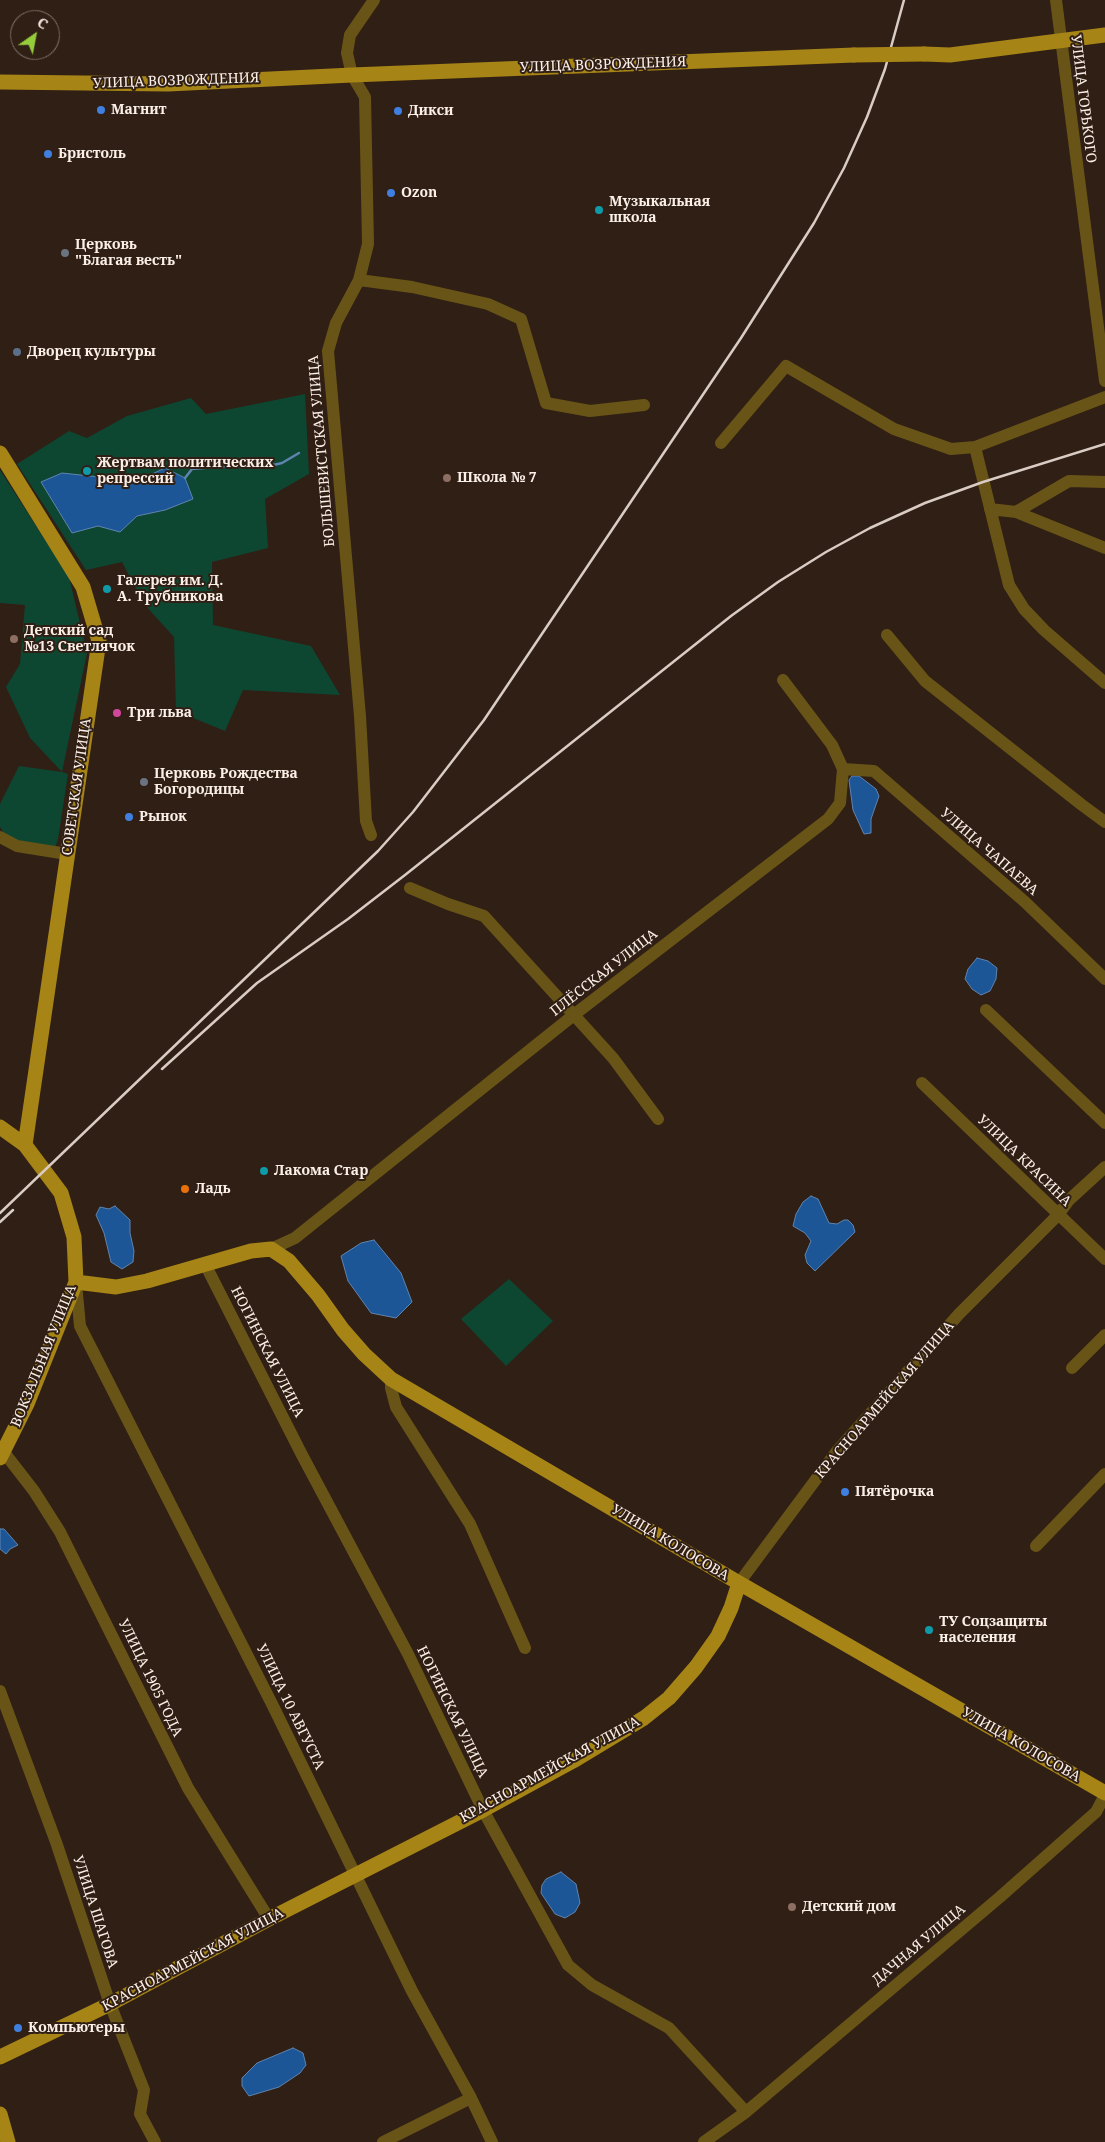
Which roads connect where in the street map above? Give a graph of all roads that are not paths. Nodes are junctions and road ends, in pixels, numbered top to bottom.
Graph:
1 (374, 0) edge
2 (1056, 0) edge
3 (1105, 35) edge
4 (1060, 40) junction
5 (352, 75) junction
6 (0, 82) edge
7 (359, 280) junction
8 (1105, 381) edge
9 (1105, 397) edge
10 (644, 404) dead end
11 (721, 443) dead end
12 (975, 447) junction
13 (0, 453) edge
14 (1105, 482) edge
15 (990, 509) junction
16 (1016, 512) junction
17 (1105, 548) edge
18 (887, 635) dead end
19 (783, 680) dead end
20 (1105, 683) edge
21 (843, 769) junction
22 (1105, 822) edge
23 (371, 835) dead end
24 (0, 837) edge
25 (67, 854) junction
26 (410, 888) dead end
27 (1105, 979) edge
28 (986, 1010) dead end
29 (575, 1014) junction
30 (922, 1083) dead end
31 (658, 1119) dead end
32 (1105, 1123) edge
33 (0, 1127) edge
34 (25, 1145) junction
35 (1105, 1167) edge
36 (1058, 1215) junction
37 (271, 1249) junction
38 (1105, 1259) edge
39 (205, 1264) junction
40 (76, 1282) junction
41 (1105, 1335) edge
42 (1072, 1368) dead end
43 (391, 1379) junction
44 (2, 1455) edge
45 (1105, 1474) edge
46 (1036, 1546) dead end
47 (739, 1583) junction
48 (525, 1648) dead end
49 (0, 1691) edge
50 (1105, 1794) edge
51 (483, 1810) junction
52 (355, 1876) junction
53 (269, 1919) junction
54 (110, 2004) junction
55 (0, 2056) edge
56 (471, 2098) junction
57 (746, 2112) junction
58 (0, 2114) edge
59 (8, 2142) edge
60 (155, 2142) edge
61 (383, 2142) edge
62 (492, 2142) edge
63 (704, 2142) edge

1 - 5 street
2 - 4 street, УЛИЦА ГОРЬКОГО
3 - 4 main road, УЛИЦА ВОЗРОЖДЕНИЯ
4 - 5 main road, УЛИЦА ВОЗРОЖДЕНИЯ, bridge
4 - 8 street, УЛИЦА ГОРЬКОГО
5 - 6 main road, УЛИЦА ВОЗРОЖДЕНИЯ
5 - 7 street, БОЛЬШЕВИСТСКАЯ УЛИЦА
7 - 10 street
7 - 23 street, БОЛЬШЕВИСТСКАЯ УЛИЦА
9 - 12 street
11 - 12 street
12 - 15 street
13 - 25 main road, СОВЕТСКАЯ УЛИЦА
14 - 16 street
15 - 16 street
15 - 20 street
16 - 17 street
18 - 22 street
19 - 21 street, ПЛЁССКАЯ УЛИЦА
21 - 27 street, УЛИЦА ЧАПАЕВА
21 - 29 street, ПЛЁССКАЯ УЛИЦА
24 - 25 street
25 - 34 main road, СОВЕТСКАЯ УЛИЦА
26 - 29 street
28 - 32 street
29 - 31 street
29 - 37 street, ПЛЁССКАЯ УЛИЦА
30 - 36 street, УЛИЦА КРАСИНА
33 - 34 main road, ВОКЗАЛЬНАЯ УЛИЦА
34 - 40 main road, ВОКЗАЛЬНАЯ УЛИЦА
35 - 36 street, КРАСНОАРМЕЙСКАЯ УЛИЦА
36 - 38 street, УЛИЦА КРАСИНА
36 - 47 street, КРАСНОАРМЕЙСКАЯ УЛИЦА
37 - 39 main road
37 - 43 main road, УЛИЦА КОЛОСОВА
39 - 40 main road
39 - 51 street, НОГИНСКАЯ УЛИЦА
40 - 44 main road, ВОКЗАЛЬНАЯ УЛИЦА
40 - 52 street, УЛИЦА 10 АВГУСТА
41 - 42 street
43 - 47 main road, УЛИЦА КОЛОСОВА
43 - 48 street
44 - 53 street, УЛИЦА 1905 ГОДА
45 - 46 street
47 - 50 main road, УЛИЦА КОЛОСОВА
47 - 51 main road, КРАСНОАРМЕЙСКАЯ УЛИЦА
49 - 54 street, УЛИЦА ШАГОВА
50 - 57 street, ДАЧНАЯ УЛИЦА
51 - 52 main road, КРАСНОАРМЕЙСКАЯ УЛИЦА
51 - 57 street, НОГИНСКАЯ УЛИЦА
52 - 53 main road, КРАСНОАРМЕЙСКАЯ УЛИЦА
52 - 56 street, УЛИЦА 10 АВГУСТА
53 - 54 main road, КРАСНОАРМЕЙСКАЯ УЛИЦА
54 - 55 main road, КРАСНОАРМЕЙСКАЯ УЛИЦА
54 - 60 street, УЛИЦА ШАГОВА
56 - 61 street
56 - 62 street, УЛИЦА 10 АВГУСТА
57 - 63 street, ДАЧНАЯ УЛИЦА
58 - 59 main road

